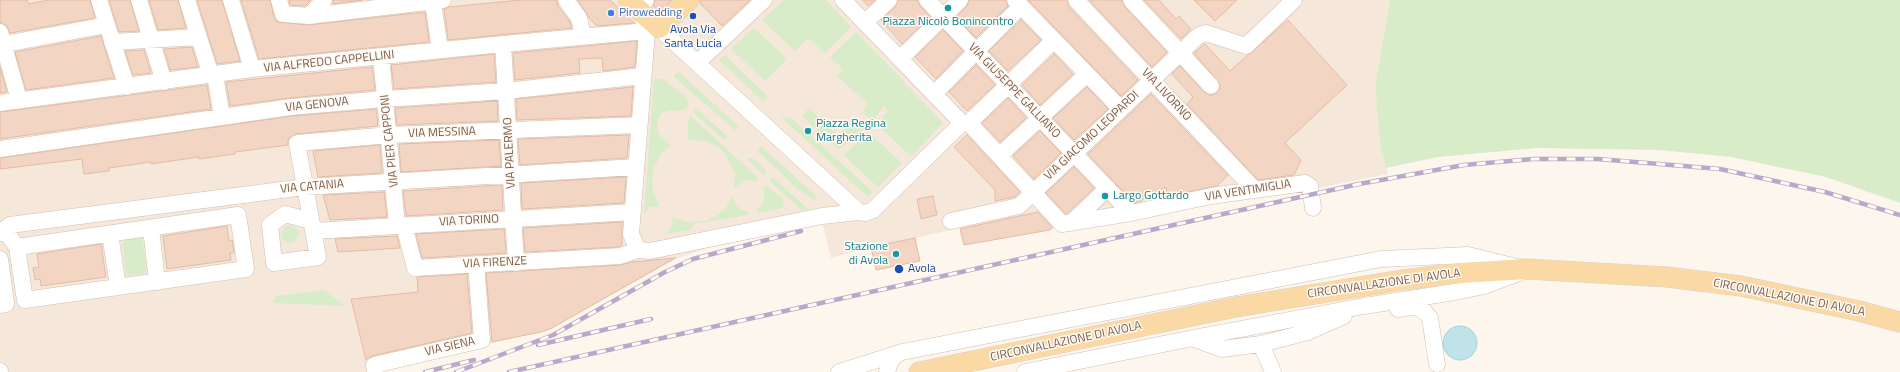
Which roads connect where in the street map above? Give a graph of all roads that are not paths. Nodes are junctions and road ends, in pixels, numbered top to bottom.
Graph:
1 (99, 0) edge
2 (139, 0) edge
3 (187, 0) edge
4 (231, 0) edge
5 (324, 0) edge
6 (689, 0) edge
7 (763, 0) edge
8 (843, 0) edge
9 (889, 0) edge
10 (927, 0) edge
11 (960, 0) edge
12 (1076, 0) edge
13 (1131, 0) edge
14 (1294, 0) edge
15 (440, 1) edge
16 (388, 3) edge
17 (638, 3) edge
18 (1018, 3) edge
19 (569, 4) edge
20 (281, 7) edge
21 (309, 16) junction
22 (943, 16) junction
23 (870, 18) junction
24 (107, 25) junction
25 (653, 29) junction
26 (583, 36) junction
27 (198, 37) junction
28 (151, 40) junction
29 (1054, 40) junction
30 (1, 41) edge
31 (112, 42) junction
32 (503, 44) junction
33 (440, 50) junction
34 (976, 51) junction
35 (1180, 53) junction
36 (904, 54) junction
37 (381, 56) junction
38 (697, 63) junction
39 (252, 69) junction
40 (1087, 74) junction
41 (213, 75) junction
42 (639, 77) junction
43 (1151, 80) junction
44 (164, 82) junction
45 (1008, 84) junction
46 (1211, 86) dead end
47 (127, 87) junction
48 (938, 90) junction
49 (506, 91) junction
50 (386, 99) junction
51 (19, 100) junction
52 (0, 103) edge
53 (1120, 109) junction
54 (222, 117) junction
55 (1040, 118) junction
56 (968, 121) junction
57 (635, 125) junction
58 (508, 131) junction
59 (390, 135) junction
60 (0, 149) edge
61 (1074, 153) junction
62 (1002, 154) junction
63 (632, 167) junction
64 (511, 174) junction
65 (394, 181) junction
66 (1104, 185) junction
67 (305, 187) junction
68 (1035, 190) junction
69 (1255, 190) junction
70 (1313, 208) dead end
71 (629, 212) junction
72 (859, 212) junction
73 (1135, 212) junction
74 (514, 219) junction
75 (951, 221) dead end
76 (1071, 223) junction
77 (401, 226) junction
78 (150, 228) junction
79 (2, 231) edge
80 (110, 234) junction
81 (17, 247) junction
82 (638, 250) junction
83 (0, 259) edge
84 (516, 263) junction
85 (476, 264) junction
86 (1527, 269) junction
87 (157, 282) junction
88 (118, 287) junction
89 (0, 305) edge
90 (1364, 306) junction
91 (1344, 316) junction
92 (1900, 322) edge
93 (1193, 338) junction
94 (1261, 344) junction
95 (902, 352) junction
96 (1437, 364) dead end
97 (375, 372) edge
98 (839, 372) edge
99 (852, 372) edge
100 (863, 372) edge
101 (887, 372) edge
102 (919, 372) edge
103 (1025, 372) edge
104 (1273, 372) edge

1 - 24 street
2 - 28 street
3 - 27 street
4 - 39 street
5 - 21 street
6 - 25 main road
7 - 38 street
8 - 23 street
9 - 23 street
10 - 22 street, VIA GIUSEPPE GALLIANO
11 - 22 street
12 - 43 street, VIA LIVORNO
13 - 35 street
14 - 35 street, VIA GIACOMO LEOPARDI
15 - 16 street
15 - 33 street
16 - 21 street
17 - 25 main road
18 - 29 street
18 - 34 street
19 - 26 street
20 - 21 street
22 - 34 street, VIA GIUSEPPE GALLIANO
22 - 36 street
23 - 36 street
24 - 30 street
24 - 31 street
25 - 26 street, VIA ALFREDO CAPPELLINI
25 - 38 street
25 - 42 street
26 - 32 street, VIA ALFREDO CAPPELLINI
27 - 28 street
27 - 41 street
28 - 31 street
28 - 44 street
29 - 40 street
29 - 45 street, VIA FIRENZE
30 - 51 street
31 - 47 street
32 - 33 street, VIA ALFREDO CAPPELLINI
32 - 49 street, VIA PALERMO
33 - 37 street, VIA ALFREDO CAPPELLINI
34 - 45 street, VIA GIUSEPPE GALLIANO
34 - 48 street
35 - 43 street, VIA GIACOMO LEOPARDI
35 - 46 street
36 - 48 street
37 - 39 street, VIA ALFREDO CAPPELLINI
37 - 50 street, VIA PIER CAPPONI
38 - 72 street
39 - 41 street, VIA ALFREDO CAPPELLINI
40 - 53 street
40 - 55 street
41 - 44 street, VIA ALFREDO CAPPELLINI
41 - 54 street
42 - 49 street, VIA GENOVA
42 - 57 street
43 - 53 street, VIA GIACOMO LEOPARDI
43 - 69 street, VIA LIVORNO
44 - 47 street, VIA ALFREDO CAPPELLINI
45 - 55 street, VIA GIUSEPPE GALLIANO
45 - 56 street, VIA FIRENZE
47 - 51 street, VIA ALFREDO CAPPELLINI
48 - 56 street
49 - 50 street, VIA GENOVA
49 - 58 street, VIA PALERMO
50 - 54 street, VIA GENOVA
50 - 59 street, VIA PIER CAPPONI
51 - 52 street, VIA ALFREDO CAPPELLINI
53 - 61 street, VIA GIACOMO LEOPARDI
54 - 60 street, VIA GENOVA
55 - 61 street, VIA GIUSEPPE GALLIANO
55 - 62 street
56 - 62 street
56 - 72 street, VIA FIRENZE
57 - 58 street, VIA MESSINA
57 - 63 street
58 - 59 street, VIA MESSINA
58 - 64 street, VIA PALERMO
59 - 65 street, VIA PIER CAPPONI
59 - 67 street, VIA MESSINA
61 - 66 street, VIA GIUSEPPE GALLIANO
61 - 68 street, VIA GIACOMO LEOPARDI
62 - 68 street
63 - 64 street, VIA CATANIA
63 - 71 street
64 - 65 street, VIA CATANIA
64 - 74 street, VIA PALERMO
65 - 67 street, VIA CATANIA
65 - 77 street, VIA PIER CAPPONI
66 - 73 street, VIA GIUSEPPE GALLIANO
66 - 76 street
67 - 77 street, VIA TORINO
67 - 79 street, VIA CATANIA
68 - 75 street, VIA GIACOMO LEOPARDI
68 - 76 street
69 - 70 street, VIA VENTIMIGLIA
69 - 73 street, VIA VENTIMIGLIA
71 - 74 street, VIA TORINO
71 - 82 street
72 - 82 street, VIA FIRENZE
73 - 76 street, VIA VENTIMIGLIA
74 - 77 street, VIA TORINO
74 - 84 street, VIA PALERMO
77 - 85 street, VIA FIRENZE
78 - 80 street
78 - 87 street
78 - 87 street
79 - 81 street
80 - 81 street
80 - 88 street
81 - 88 street
82 - 84 street, VIA FIRENZE
83 - 89 street
84 - 85 street, VIA FIRENZE
85 - 97 street, VIA SIENA
86 - 90 street
86 - 92 main road, CIRCONVALLAZIONE DI AVOLA
86 - 95 street
86 - 102 main road, CIRCONVALLAZIONE DI AVOLA
87 - 88 street
90 - 91 street
90 - 93 street
91 - 94 street
91 - 96 street
93 - 94 street
93 - 103 street
94 - 104 street
95 - 98 street
95 - 101 street
99 - 100 street

